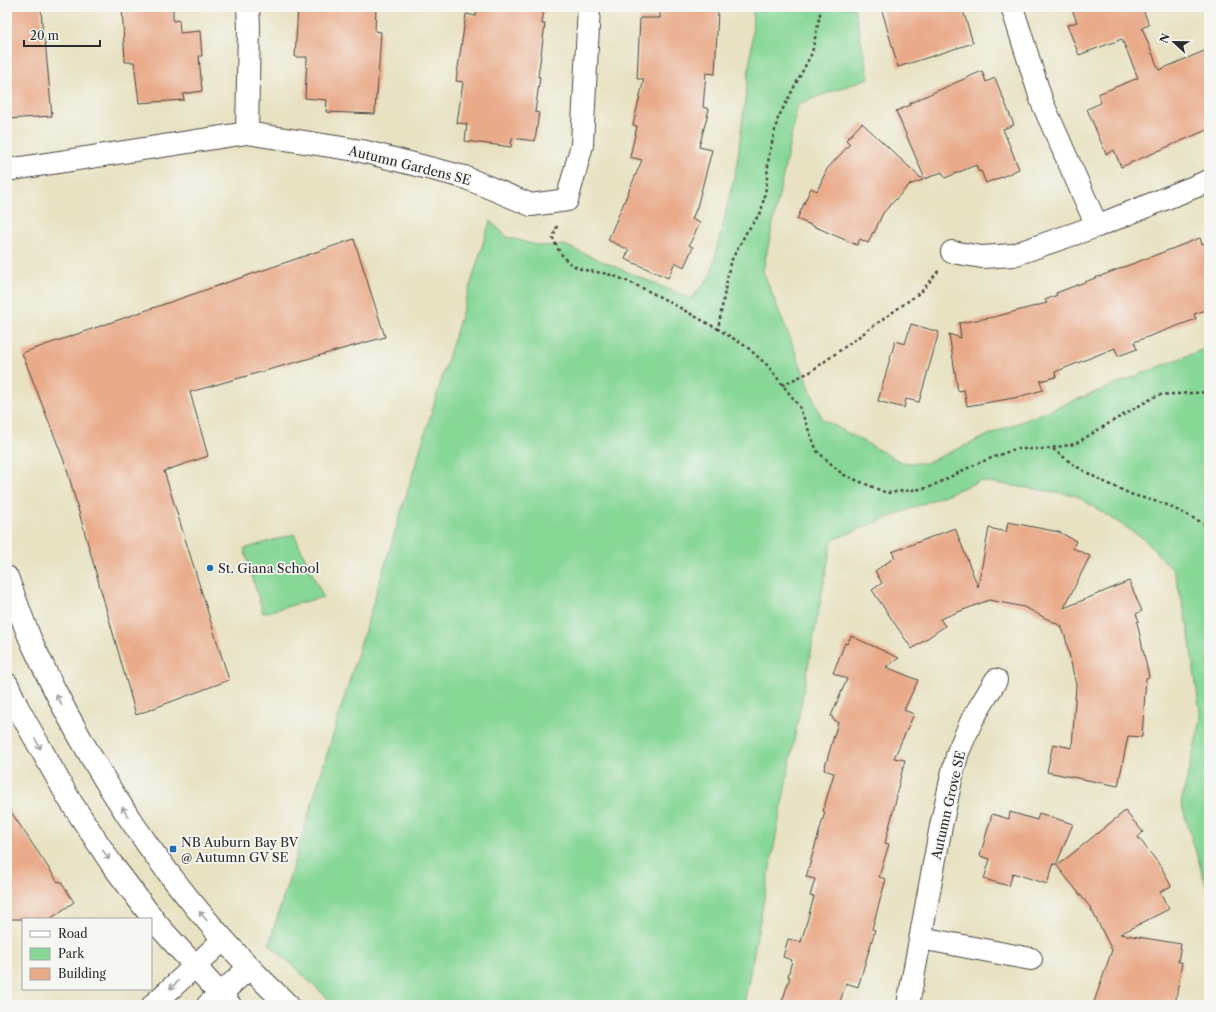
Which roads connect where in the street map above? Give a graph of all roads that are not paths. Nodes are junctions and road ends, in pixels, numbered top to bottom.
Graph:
1 (248, 7) edge
2 (589, 7) edge
3 (1012, 7) edge
4 (247, 133) junction
5 (7, 170) edge
6 (1209, 181) edge
7 (1097, 226) junction
8 (952, 252) road end
9 (7, 578) edge
10 (996, 680) dead end
11 (7, 684) edge
12 (152, 918) edge
13 (152, 919) edge
14 (921, 938) junction
15 (223, 940) junction
16 (1031, 959) dead end
17 (194, 967) junction
18 (249, 968) junction
19 (219, 1002) edge
20 (153, 1005) edge
21 (288, 1005) edge
22 (908, 1005) edge

1 - 4 street
2 - 4 street, Autumn Gardens SE
3 - 7 street
4 - 5 street, Autumn Gardens SE
6 - 7 street
7 - 8 street
15 -> 9 street
10 - 14 street, Autumn Grove SE
11 -> 12 street
13 -> 17 street
14 - 16 street
14 - 22 street, Autumn Grove SE
15 - 17 street
15 - 18 street
17 - 19 street
17 -> 20 street
18 - 19 street
18 - 21 street

